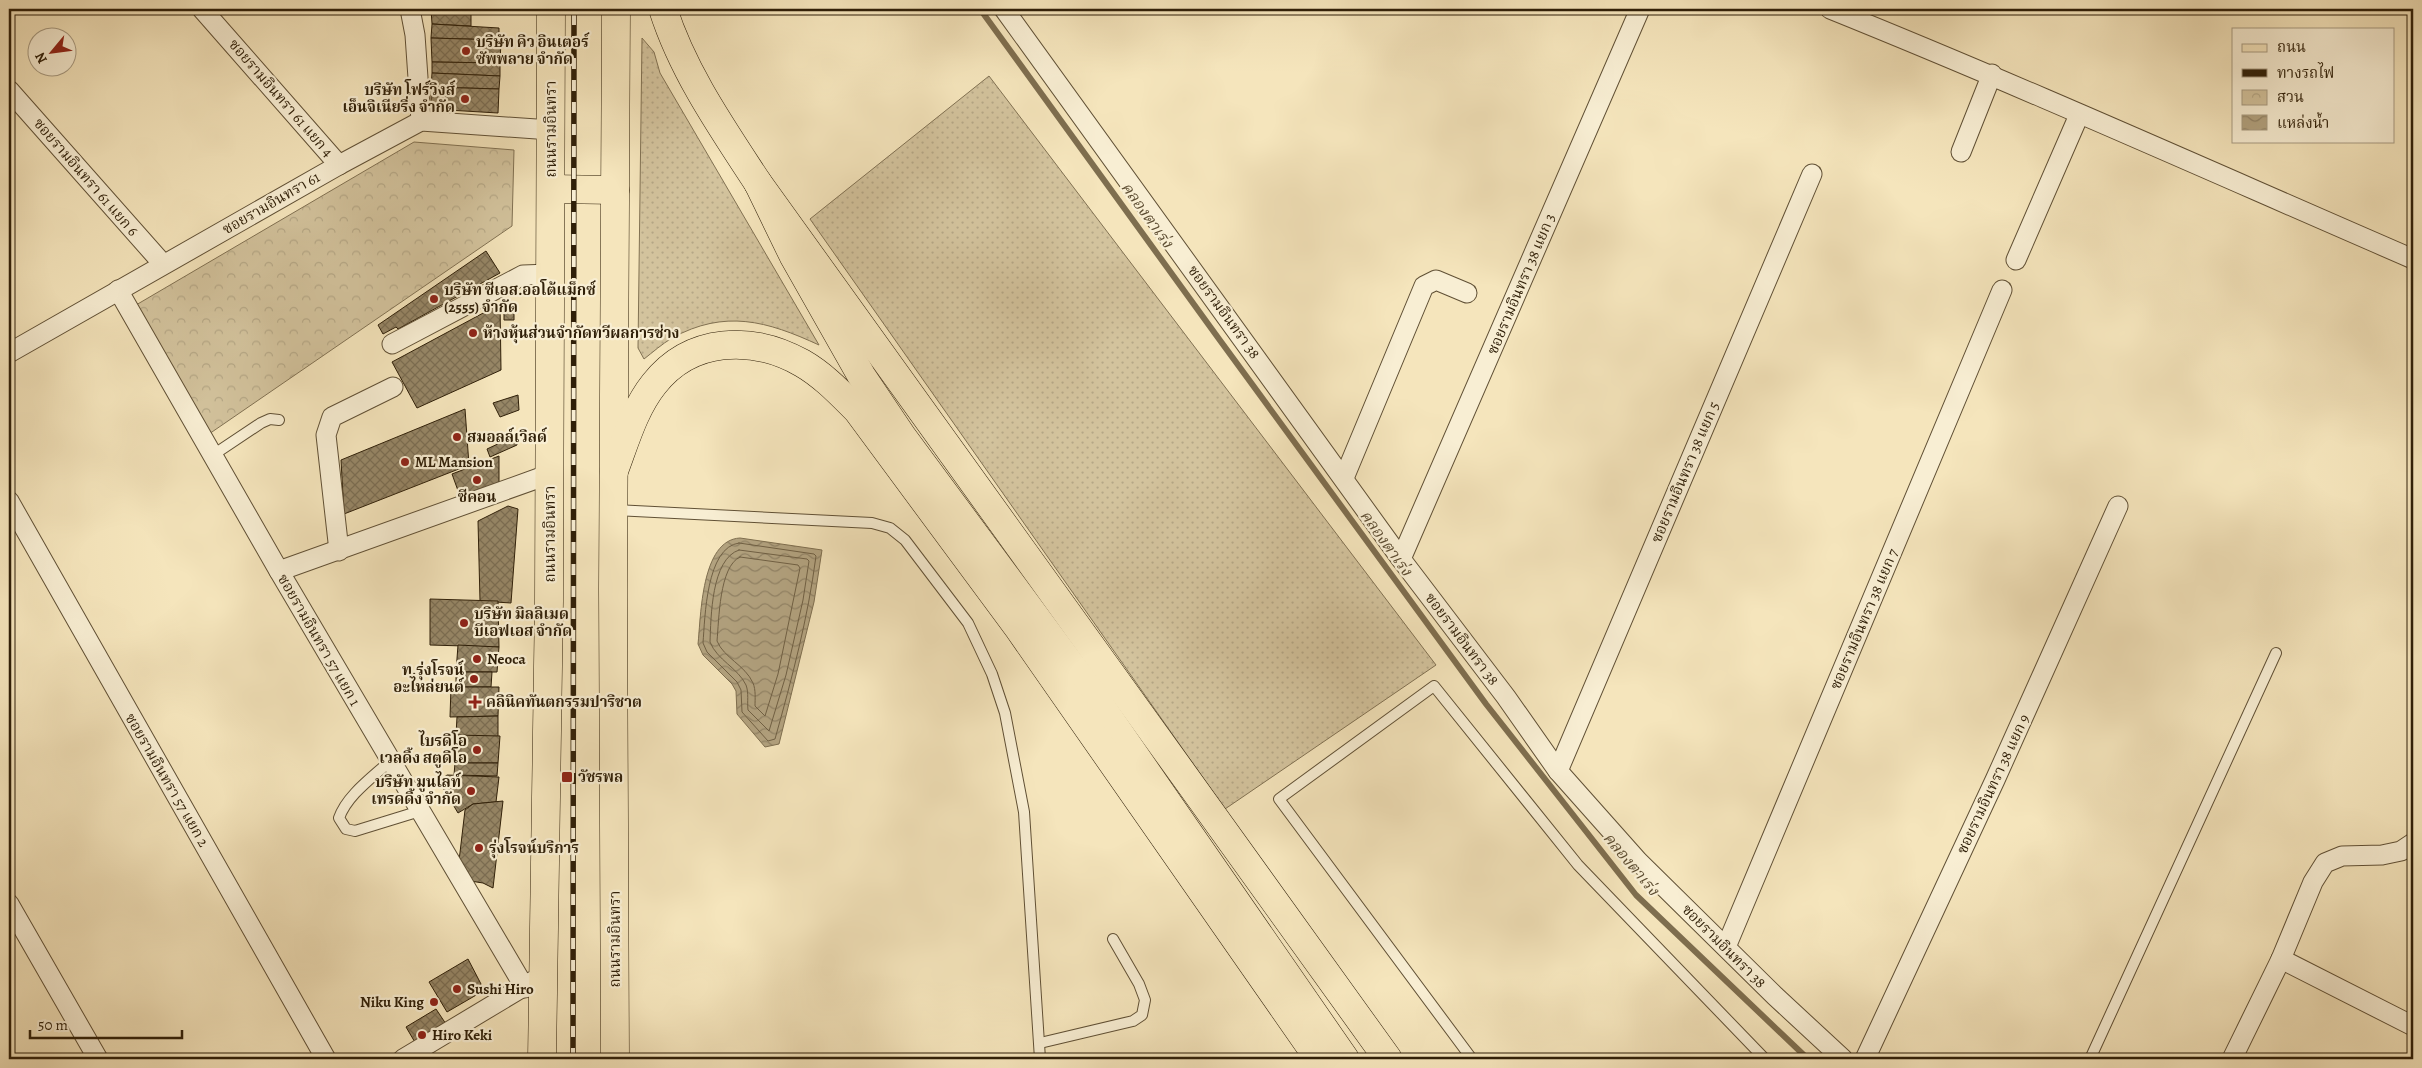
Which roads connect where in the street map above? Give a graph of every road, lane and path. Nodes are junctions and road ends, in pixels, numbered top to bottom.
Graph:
1 (202, 9) edge
2 (410, 9) edge
3 (552, 9) edge
4 (616, 9) edge
5 (663, 9) edge
6 (1004, 9) edge
7 (1640, 9) edge
8 (1830, 9) edge
9 (1992, 74) junction
10 (9, 90) edge
11 (2079, 115) junction
12 (421, 121) junction
13 (551, 130) junction
14 (1961, 152) dead end
15 (339, 165) junction
16 (1812, 174) dead end
17 (758, 183) junction
18 (551, 189) junction
19 (615, 190) junction
20 (2413, 259) edge
21 (2016, 260) dead end
22 (163, 264) junction
23 (550, 274) junction
24 (118, 290) junction
25 (2002, 290) dead end
26 (1467, 293) dead end
27 (392, 344) dead end
28 (9, 353) edge
29 (393, 387) dead end
30 (279, 420) dead end
31 (212, 455) junction
32 (614, 471) junction
33 (550, 474) junction
34 (1344, 478) junction
35 (9, 500) edge
36 (2118, 506) dead end
37 (614, 510) junction
38 (339, 551) junction
39 (1401, 559) junction
40 (279, 571) junction
41 (2276, 653) dead end
42 (390, 761) junction
43 (1558, 771) junction
44 (420, 811) junction
45 (2413, 843) edge
46 (9, 904) edge
47 (1112, 939) dead end
48 (1726, 947) junction
49 (2280, 959) junction
50 (534, 981) junction
51 (2413, 1026) edge
52 (1040, 1043) junction
53 (98, 1059) edge
54 (326, 1059) edge
55 (403, 1059) edge
56 (542, 1059) edge
57 (615, 1059) edge
58 (1040, 1059) edge
59 (1319, 1059) edge
60 (1345, 1059) edge
61 (1388, 1059) edge
62 (1472, 1059) edge
63 (1765, 1059) edge
64 (1843, 1059) edge
65 (1865, 1059) edge
66 (2090, 1059) edge
67 (2232, 1059) edge

1 - 15 street, ซอยรามอินทรา 61 แยก 4
2 - 12 street
3 - 13 main road, ถนนรามอินทรา
4 - 19 main road, ถนนรามอินทรา
5 - 17 main road
6 - 34 street, ซอยรามอินทรา 38
7 - 39 street, ซอยรามอินทรา 38 แยก 3
8 - 9 street
9 - 11 street
9 - 14 street
10 - 22 street, ซอยรามอินทรา 61 แยก 6
11 - 20 street
11 - 21 street
12 - 13 street
12 - 15 street, ซอยรามอินทรา 61
13 - 18 main road, ถนนรามอินทรา
15 - 22 street, ซอยรามอินทรา 61
16 - 43 street, ซอยรามอินทรา 38 แยก 5
17 - 60 main road
17 - 61 main road
18 - 19 main road
18 - 23 main road, ถนนรามอินทรา
19 - 32 main road, ถนนรามอินทรา
22 - 24 street, ซอยรามอินทรา 61
23 - 27 street
23 - 33 main road, ถนนรามอินทรา
24 - 28 street, ซอยรามอินทรา 61
24 - 31 street, ซอยรามอินทรา 57 แยก 1
25 - 48 street, ซอยรามอินทรา 38 แยก 7
26 - 34 street
29 - 38 street
30 - 31 lane
31 - 40 street, ซอยรามอินทรา 57 แยก 1
32 - 37 main road, ถนนรามอินทรา
32 - 59 main road
33 - 38 street
33 - 50 main road, ถนนรามอินทรา
34 - 39 street, ซอยรามอินทรา 38
35 - 54 street, ซอยรามอินทรา 57 แยก 2
36 - 65 street, ซอยรามอินทรา 38 แยก 9
37 - 52 lane
37 - 57 main road, ถนนรามอินทรา
38 - 40 street
39 - 43 street, ซอยรามอินทรา 38
40 - 42 street, ซอยรามอินทรา 57 แยก 1
41 - 66 lane
42 - 44 street, ซอยรามอินทรา 57 แยก 1
42 - 44 lane
43 - 48 street, ซอยรามอินทรา 38
44 - 50 street, ซอยรามอินทรา 57 แยก 1
45 - 49 street
46 - 53 street
47 - 52 lane
48 - 64 street, ซอยรามอินทรา 38
49 - 51 street
49 - 67 street
50 - 55 street
50 - 56 main road, ถนนรามอินทรา
52 - 58 lane
62 - 63 lane

